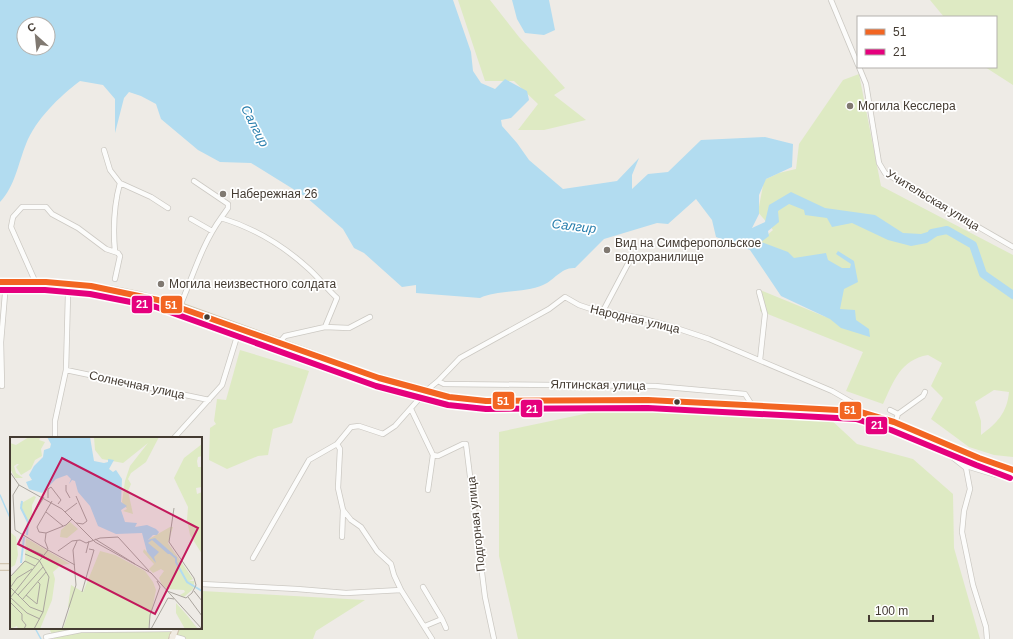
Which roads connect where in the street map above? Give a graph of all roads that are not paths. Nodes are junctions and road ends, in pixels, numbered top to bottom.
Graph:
1 (831, 0) edge
2 (857, 64) edge
3 (859, 68) edge
4 (104, 150) dead end
5 (194, 181) dead end
6 (120, 183) junction
7 (168, 208) dead end
8 (221, 218) junction
9 (191, 219) dead end
10 (212, 231) junction
11 (1013, 247) edge
12 (116, 252) junction
13 (630, 258) dead end
14 (115, 279) dead end
15 (35, 281) junction
16 (3, 282) edge
17 (65, 283) junction
18 (759, 292) dead end
19 (180, 306) junction
20 (603, 311) junction
21 (370, 317) dead end
22 (240, 327) junction
23 (325, 327) junction
24 (279, 343) junction
25 (760, 360) junction
26 (66, 370) junction
27 (438, 382) junction
28 (2, 386) dead end
29 (426, 391) junction
30 (925, 392) dead end
31 (209, 400) junction
32 (752, 405) junction
33 (411, 409) junction
34 (890, 410) dead end
35 (857, 411) junction
36 (898, 414) junction
37 (895, 423) junction
38 (923, 435) junction
39 (54, 437) edge
40 (175, 437) edge
41 (337, 444) junction
42 (433, 455) junction
43 (962, 464) junction
44 (1013, 471) edge
45 (428, 490) dead end
46 (343, 510) junction
47 (342, 537) dead end
48 (253, 558) dead end
49 (10, 566) edge
50 (0, 567) edge
51 (202, 584) edge
52 (423, 586) dead end
53 (401, 590) junction
54 (442, 619) junction
55 (425, 626) junction
56 (446, 628) dead end
57 (129, 629) edge
58 (46, 637) dead end
59 (172, 638) edge
60 (183, 639) edge
61 (432, 639) edge
62 (494, 639) edge
63 (987, 639) edge

1 - 2 street, Учительская улица
3 - 11 street, Учительская улица
4 - 6 street
5 - 8 street
6 - 7 street
6 - 12 street
8 - 10 street
8 - 23 street
9 - 10 street
10 - 19 street
12 - 14 street
12 - 15 street
13 - 20 street
15 - 16 main road
15 - 17 main road
16 - 28 street
17 - 19 main road
17 - 26 street
18 - 25 street
19 - 22 main road
20 - 25 street, Народная улица
20 - 27 street, Народная улица
21 - 23 street
22 - 24 main road
22 - 31 street
23 - 24 street
24 - 29 main road
25 - 35 street, Народная улица
26 - 31 street, Солнечная улица
26 - 39 street
27 - 29 street, Народная улица
27 - 32 street, Ялтинская улица
29 - 32 main road
29 - 33 street, Народная улица
30 - 36 street
31 - 40 street
32 - 35 main road
33 - 41 street, Народная улица
33 - 42 street
34 - 36 street
35 - 37 main road
36 - 37 street
37 - 38 main road
38 - 43 street
38 - 44 main road
41 - 46 street
41 - 48 street
42 - 45 street
42 - 62 street, Подгорная улица
43 - 44 street
43 - 63 street
46 - 47 street
46 - 53 street
49 - 50 main road
51 - 53 street
52 - 54 street
53 - 55 street
54 - 55 street
54 - 56 street
55 - 61 street
57 - 58 street
59 - 60 street

